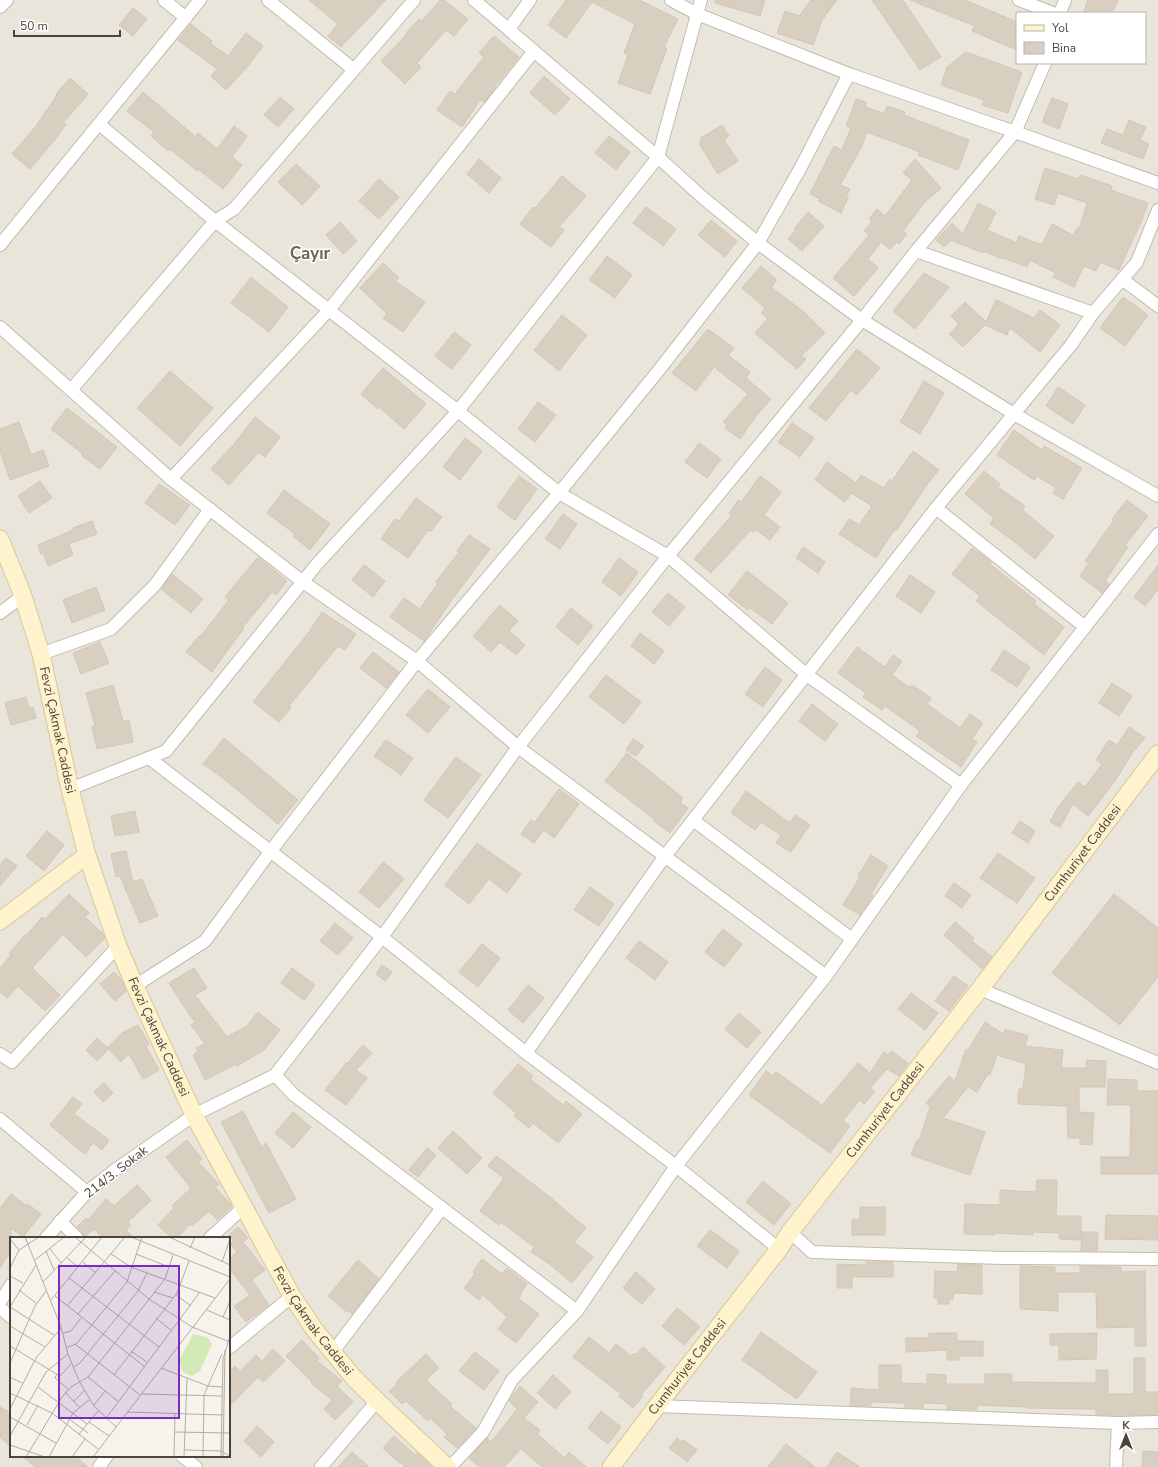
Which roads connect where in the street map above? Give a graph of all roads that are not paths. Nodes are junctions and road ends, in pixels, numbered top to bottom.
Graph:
1 (7, 0) edge
2 (164, 0) edge
3 (200, 0) edge
4 (268, 0) edge
5 (414, 0) edge
6 (474, 0) edge
7 (530, 0) edge
8 (671, 0) edge
9 (701, 0) edge
10 (1019, 0) edge
11 (1065, 0) edge
12 (0, 7) edge
13 (1049, 12) edge
14 (1060, 12) edge
15 (697, 14) junction
16 (186, 18) junction
17 (509, 29) junction
18 (534, 51) junction
19 (1045, 64) edge
20 (353, 69) junction
21 (849, 74) junction
22 (99, 124) junction
23 (1015, 132) junction
24 (658, 157) junction
25 (1158, 183) edge
26 (1158, 210) edge
27 (215, 221) junction
28 (758, 243) junction
29 (0, 245) edge
30 (916, 251) junction
31 (1122, 279) junction
32 (1158, 306) edge
33 (329, 310) junction
34 (1093, 313) junction
35 (862, 320) junction
36 (0, 327) edge
37 (72, 390) junction
38 (458, 411) junction
39 (1014, 414) junction
40 (171, 479) junction
41 (559, 493) junction
42 (1158, 496) edge
43 (936, 508) junction
44 (210, 509) junction
45 (1158, 534) edge
46 (0, 540) edge
47 (668, 556) junction
48 (303, 582) junction
49 (23, 596) junction
50 (0, 613) edge
51 (1085, 627) junction
52 (41, 654) junction
53 (417, 661) junction
54 (807, 675) junction
55 (518, 747) junction
56 (1158, 754) edge
57 (149, 758) junction
58 (961, 785) junction
59 (70, 790) junction
60 (693, 820) junction
61 (270, 852) junction
62 (87, 855) junction
63 (665, 856) junction
64 (0, 921) edge
65 (382, 937) junction
66 (852, 939) junction
67 (118, 946) junction
68 (826, 976) junction
69 (135, 986) junction
70 (980, 989) junction
71 (526, 1053) junction
72 (0, 1054) edge
73 (1158, 1063) edge
74 (275, 1075) junction
75 (194, 1115) junction
76 (0, 1119) edge
77 (676, 1166) junction
78 (87, 1192) junction
79 (244, 1207) junction
80 (442, 1208) junction
81 (60, 1221) junction
82 (790, 1232) junction
83 (47, 1237) edge
84 (76, 1237) edge
85 (211, 1237) edge
86 (779, 1249) junction
87 (1158, 1259) edge
88 (10, 1287) edge
89 (292, 1296) junction
90 (0, 1302) edge
91 (0, 1308) edge
92 (577, 1311) junction
93 (10, 1317) edge
94 (230, 1347) edge
95 (332, 1352) junction
96 (376, 1401) junction
97 (657, 1406) junction
98 (1118, 1422) junction
99 (1158, 1422) edge
100 (106, 1457) edge
101 (183, 1457) edge
102 (99, 1467) edge
103 (196, 1467) edge
104 (321, 1467) edge
105 (447, 1467) edge
106 (450, 1467) edge
107 (611, 1467) edge
108 (1116, 1467) edge

1 - 12 street
2 - 16 street
3 - 16 street
4 - 20 street
5 - 20 street
6 - 17 street
7 - 17 street
8 - 15 street
9 - 15 street
10 - 13 street
11 - 14 street
15 - 21 street
15 - 24 street
16 - 22 street
17 - 18 street
18 - 24 street
18 - 33 street
19 - 23 street
20 - 27 street
21 - 23 street
21 - 28 street
22 - 27 street
22 - 29 street
23 - 25 street
23 - 30 street
24 - 28 street
24 - 38 street
26 - 31 street
27 - 33 street
27 - 37 street
28 - 35 street
28 - 41 street
30 - 34 street
30 - 35 street
31 - 32 street
31 - 34 street
33 - 38 street
33 - 40 street
34 - 39 street
35 - 39 street
35 - 47 street
36 - 37 street
37 - 40 street
38 - 41 street
38 - 48 street
39 - 42 street
39 - 43 street
40 - 44 street
41 - 47 street
41 - 53 street
43 - 51 street
43 - 54 street
44 - 48 street
44 - 52 street
45 - 51 street
46 - 49 main road, Fevzi Çakmak Caddesi
47 - 54 street
47 - 55 street
48 - 53 street
48 - 57 street
49 - 50 street
49 - 52 main road, Fevzi Çakmak Caddesi
51 - 58 street
52 - 59 main road, Fevzi Çakmak Caddesi
53 - 55 street
53 - 61 street
54 - 58 street
54 - 60 street
55 - 63 street
55 - 65 street
56 - 70 main road, Cumhuriyet Caddesi
57 - 59 street
57 - 61 street
58 - 66 street
59 - 62 main road, Fevzi Çakmak Caddesi
60 - 63 street
60 - 66 street
61 - 65 street
61 - 69 street
62 - 64 main road
62 - 67 main road, Fevzi Çakmak Caddesi
63 - 68 street
63 - 71 street
65 - 71 street
65 - 74 street
66 - 68 street
67 - 69 main road, Fevzi Çakmak Caddesi
67 - 72 street
68 - 77 street
69 - 75 main road, Fevzi Çakmak Caddesi
70 - 73 street
70 - 82 main road, Cumhuriyet Caddesi
71 - 77 street
74 - 75 street, 214/3. Sokak
74 - 80 street
75 - 78 street, 214/3. Sokak
75 - 79 main road, Fevzi Çakmak Caddesi
76 - 78 street
77 - 86 street
77 - 92 street
78 - 81 street, 214/3. Sokak
79 - 85 street
79 - 89 main road, Fevzi Çakmak Caddesi
80 - 92 street
80 - 95 street
81 - 83 street, 214/3. Sokak
81 - 84 street
82 - 86 main road, Cumhuriyet Caddesi
82 - 87 street
86 - 97 main road, Cumhuriyet Caddesi
88 - 90 street
89 - 94 street
89 - 95 main road, Fevzi Çakmak Caddesi
91 - 93 street
92 - 106 street
95 - 96 main road, Fevzi Çakmak Caddesi
96 - 104 street
96 - 105 main road, Fevzi Çakmak Caddesi
97 - 98 street
97 - 107 main road, Cumhuriyet Caddesi
98 - 99 street
98 - 108 street
100 - 102 street
101 - 103 street

